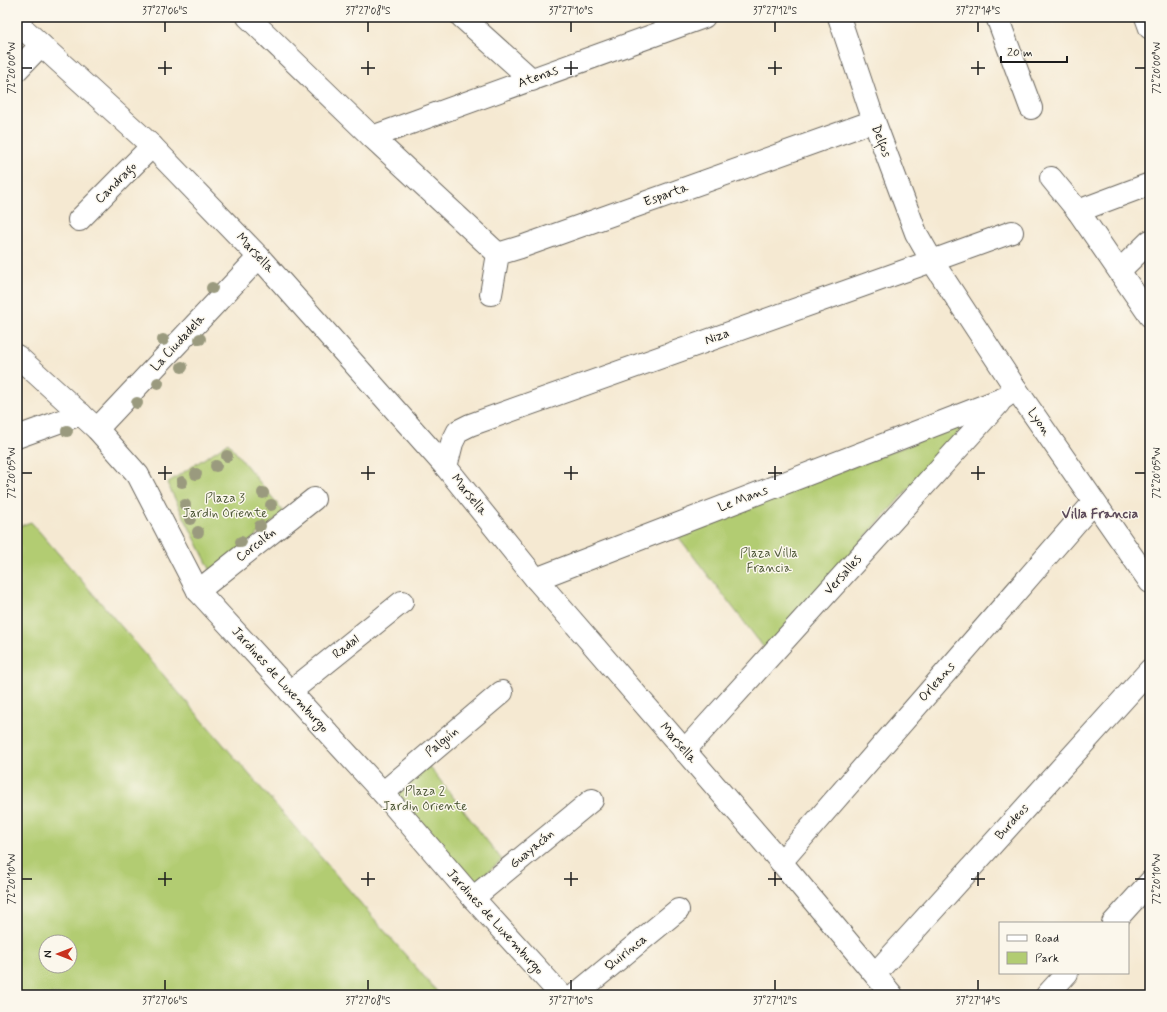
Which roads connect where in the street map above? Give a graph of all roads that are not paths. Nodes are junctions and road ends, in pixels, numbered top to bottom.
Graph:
1 (248, 17) edge
2 (462, 17) edge
3 (704, 17) edge
4 (839, 17) edge
5 (997, 17) edge
6 (1146, 17) edge
7 (17, 23) edge
8 (1150, 28) edge
9 (41, 45) junction
10 (17, 70) edge
11 (532, 80) junction
12 (1031, 108) dead end
13 (874, 121) junction
14 (372, 137) junction
15 (152, 146) junction
16 (1051, 178) dead end
17 (1150, 184) edge
18 (1078, 211) junction
19 (79, 220) dead end
20 (1012, 232) dead end
21 (1150, 241) edge
22 (498, 254) junction
23 (259, 257) junction
24 (932, 261) junction
25 (1120, 270) junction
26 (491, 294) dead end
27 (1150, 316) edge
28 (17, 356) edge
29 (1009, 394) junction
30 (81, 414) junction
31 (97, 429) junction
32 (17, 437) edge
33 (446, 466) junction
34 (314, 499) dead end
35 (1094, 502) junction
36 (536, 579) junction
37 (1150, 582) edge
38 (198, 591) junction
39 (402, 602) dead end
40 (1150, 670) edge
41 (290, 692) junction
42 (502, 692) dead end
43 (684, 750) junction
44 (383, 793) junction
45 (592, 800) dead end
46 (781, 862) junction
47 (1150, 882) edge
48 (473, 898) junction
49 (678, 910) dead end
50 (1114, 922) edge
51 (875, 974) junction
52 (1066, 974) edge
53 (561, 995) edge
54 (575, 995) edge
55 (892, 995) edge
56 (1047, 995) edge

1 - 14 street
2 - 11 street
3 - 11 street, Atenas
4 - 13 street, Delfos
5 - 12 street
6 - 8 street
7 - 9 street, Marsella
9 - 10 street
9 - 15 street, Marsella
11 - 14 street, Atenas
13 - 22 street, Esparta
13 - 24 street, Delfos
14 - 22 street
15 - 19 street, Candrago
15 - 23 street, Marsella
16 - 18 street
17 - 18 street
18 - 25 street
20 - 24 street, Niza
21 - 25 street
22 - 26 street
23 - 31 street, La Ciudadela
23 - 33 street, Marsella
24 - 29 street, Lyon
24 - 33 street, Niza
25 - 27 street
28 - 30 street, Jardines de Luxemburgo
29 - 35 street, Lyon
29 - 36 street, Le Mans
29 - 43 street, Versalles
30 - 31 street, Jardines de Luxemburgo
30 - 32 street
31 - 38 street, Jardines de Luxemburgo
33 - 36 street, Marsella
34 - 38 street, Corcolén
35 - 37 street, Lyon
35 - 46 street, Orleans
36 - 43 street, Marsella
38 - 41 street, Jardines de Luxemburgo
39 - 41 street, Radal
40 - 51 street, Burdeos
41 - 44 street, Jardines de Luxemburgo
42 - 44 street, Palguín
43 - 46 street, Marsella
44 - 48 street, Jardines de Luxemburgo
45 - 48 street, Guayacán
46 - 51 street, Marsella
47 - 50 street
48 - 53 street, Jardines de Luxemburgo
49 - 54 street, Quirinca
51 - 55 street, Marsella
52 - 56 street

